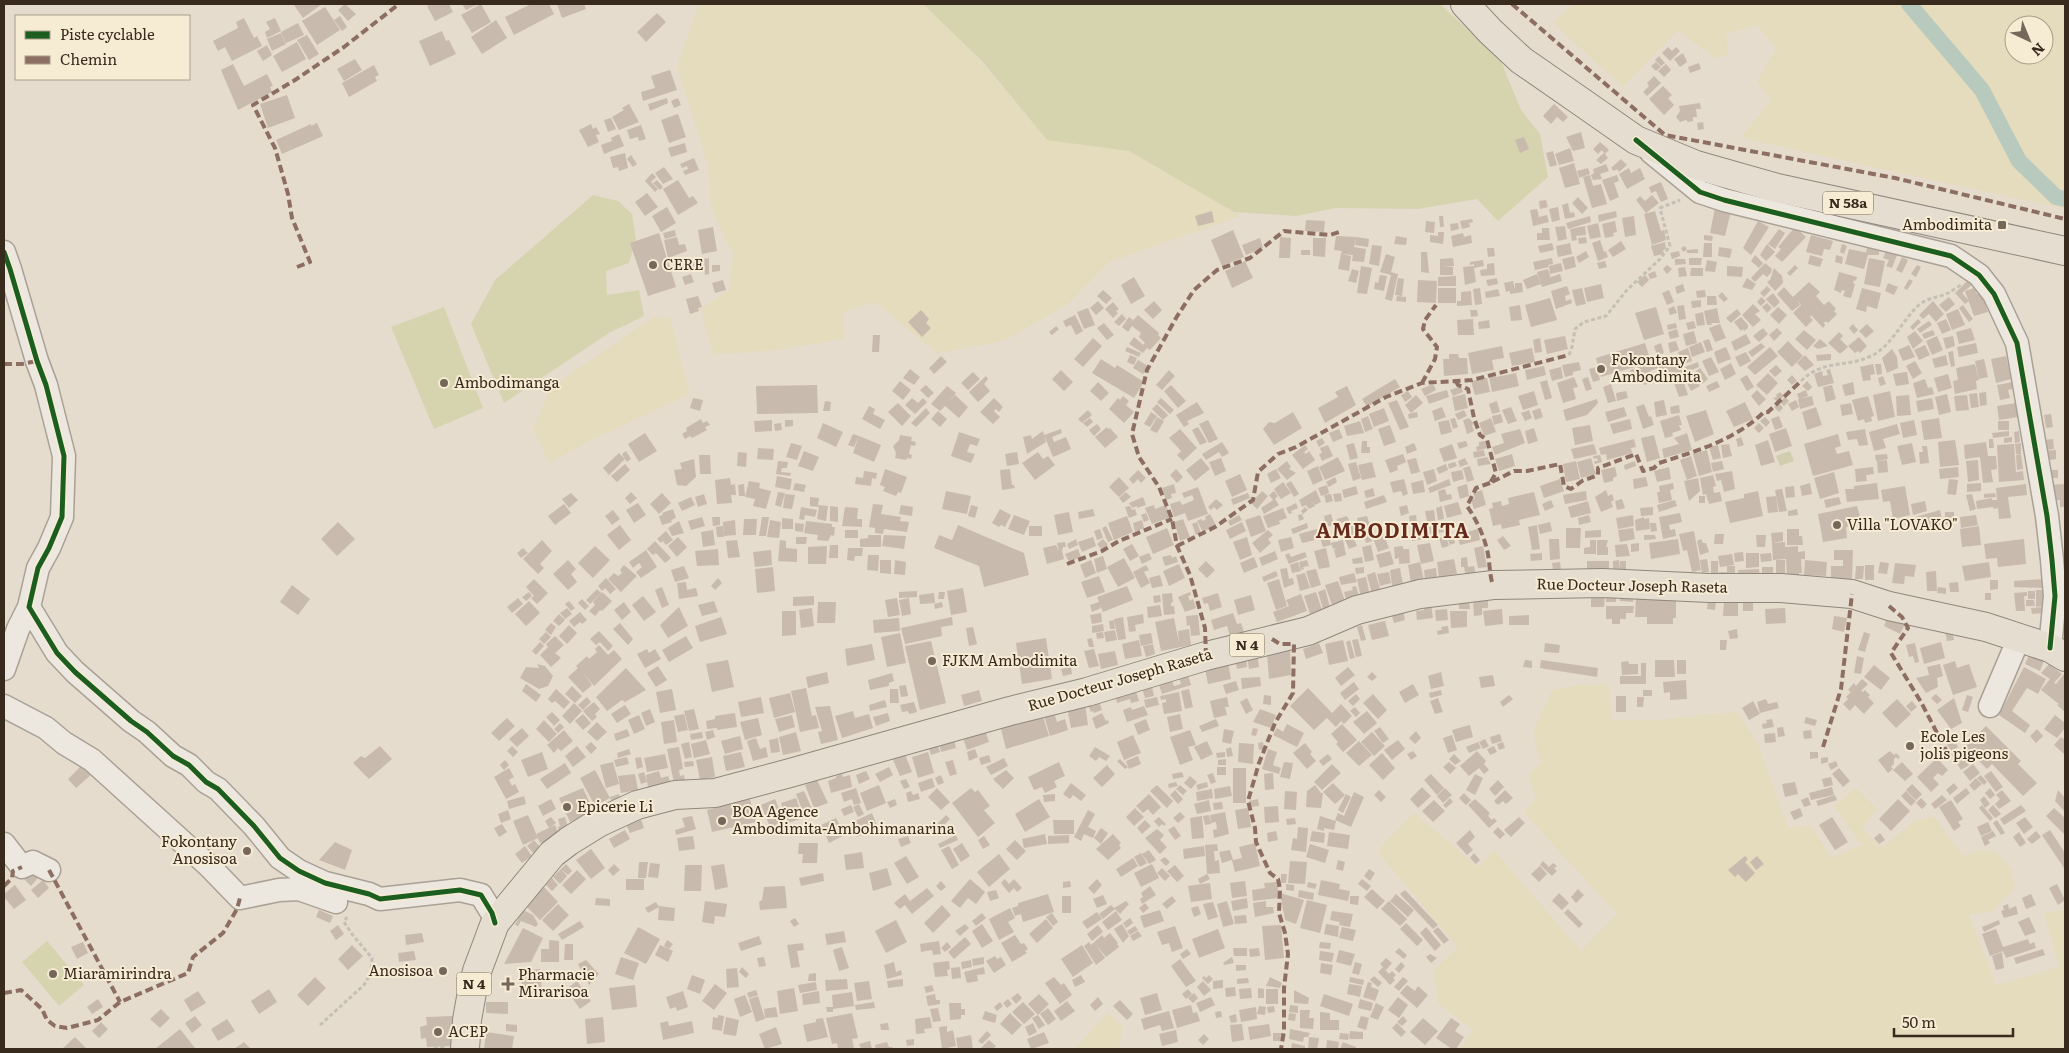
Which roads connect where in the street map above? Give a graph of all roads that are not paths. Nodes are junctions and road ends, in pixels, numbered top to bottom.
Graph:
1 (1465, 4) edge
2 (1636, 140) junction
3 (2065, 251) edge
4 (4, 252) edge
5 (30, 607) junction
6 (2019, 638) junction
7 (2058, 652) edge
8 (4, 669) edge
9 (4, 706) edge
10 (1990, 706) dead end
11 (4, 844) edge
12 (49, 870) dead end
13 (372, 902) junction
14 (495, 923) junction
15 (465, 1049) edge

1 - 2 main road, N 58a
2 - 3 main road, N 58a
2 - 7 street
4 - 5 street
5 - 8 street
5 - 13 street
6 - 7 main road, Rue Docteur Joseph Raseta / N 4
6 - 10 street
6 - 14 main road, Rue Docteur Joseph Raseta / N 4
9 - 13 street
11 - 12 street
13 - 14 street
14 - 15 main road, Rue Docteur Joseph Raseta / N 4

